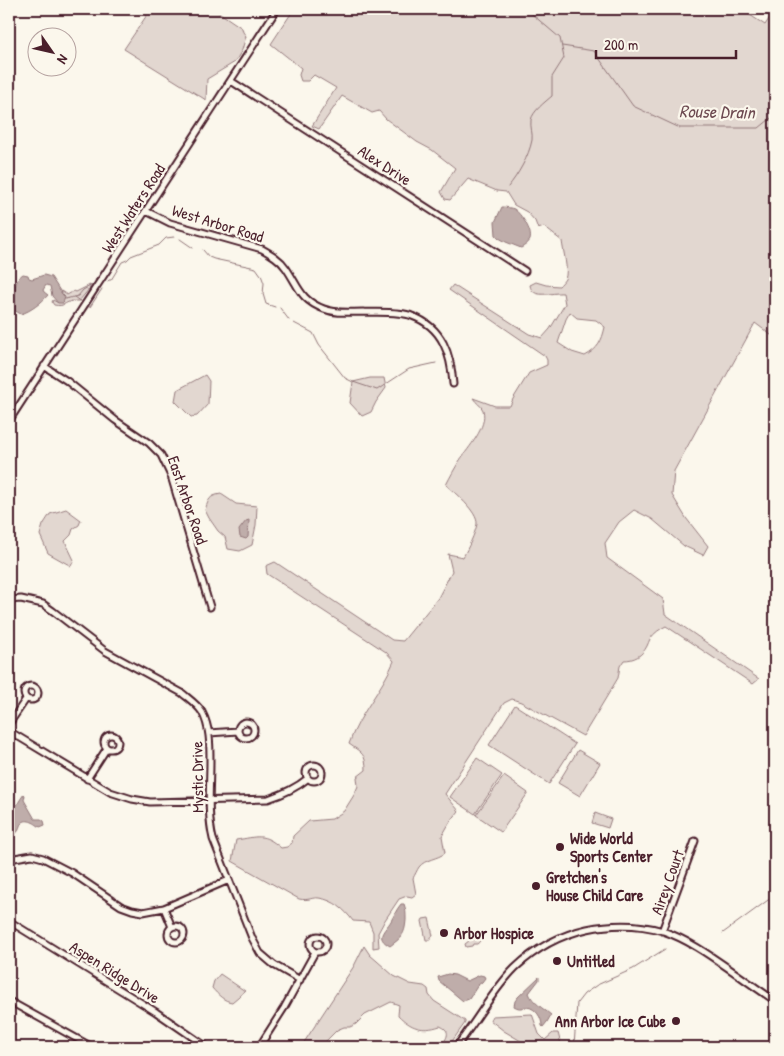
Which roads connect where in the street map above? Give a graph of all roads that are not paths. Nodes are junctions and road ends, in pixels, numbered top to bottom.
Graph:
1 (277, 9) edge
2 (231, 80) junction
3 (146, 211) junction
4 (525, 271) dead end
5 (44, 366) junction
6 (453, 384) dead end
7 (9, 422) edge
8 (9, 600) edge
9 (210, 607) dead end
10 (26, 699) dead end
11 (9, 724) edge
12 (9, 731) edge
13 (238, 731) dead end
14 (208, 733) junction
15 (107, 748) dead end
16 (87, 779) junction
17 (307, 779) dead end
18 (210, 801) junction
19 (695, 841) dead end
20 (9, 859) edge
21 (229, 880) junction
22 (164, 908) junction
23 (9, 921) edge
24 (172, 927) dead end
25 (662, 931) junction
26 (315, 952) dead end
27 (300, 980) junction
28 (9, 1001) edge
29 (775, 1001) edge
30 (89, 1047) edge
31 (207, 1047) edge
32 (259, 1047) edge
33 (456, 1047) edge

1 - 2 street, West Waters Road
2 - 3 street, West Waters Road
2 - 4 street, Alex Drive
3 - 5 street, West Waters Road
3 - 6 street, West Arbor Road
5 - 7 street, West Waters Road
5 - 9 street, East Arbor Road
8 - 14 street, Mystic Drive
10 - 11 street
12 - 16 street
13 - 14 street
14 - 18 street, Mystic Drive
15 - 16 street
16 - 18 street
17 - 18 street
18 - 21 street, Mystic Drive
19 - 25 street, Airey Court
20 - 22 street
21 - 22 street
21 - 27 street, Mystic Drive
22 - 24 street
23 - 31 street, Aspen Ridge Drive
25 - 29 street
25 - 33 street
26 - 27 street
27 - 32 street
28 - 30 street

